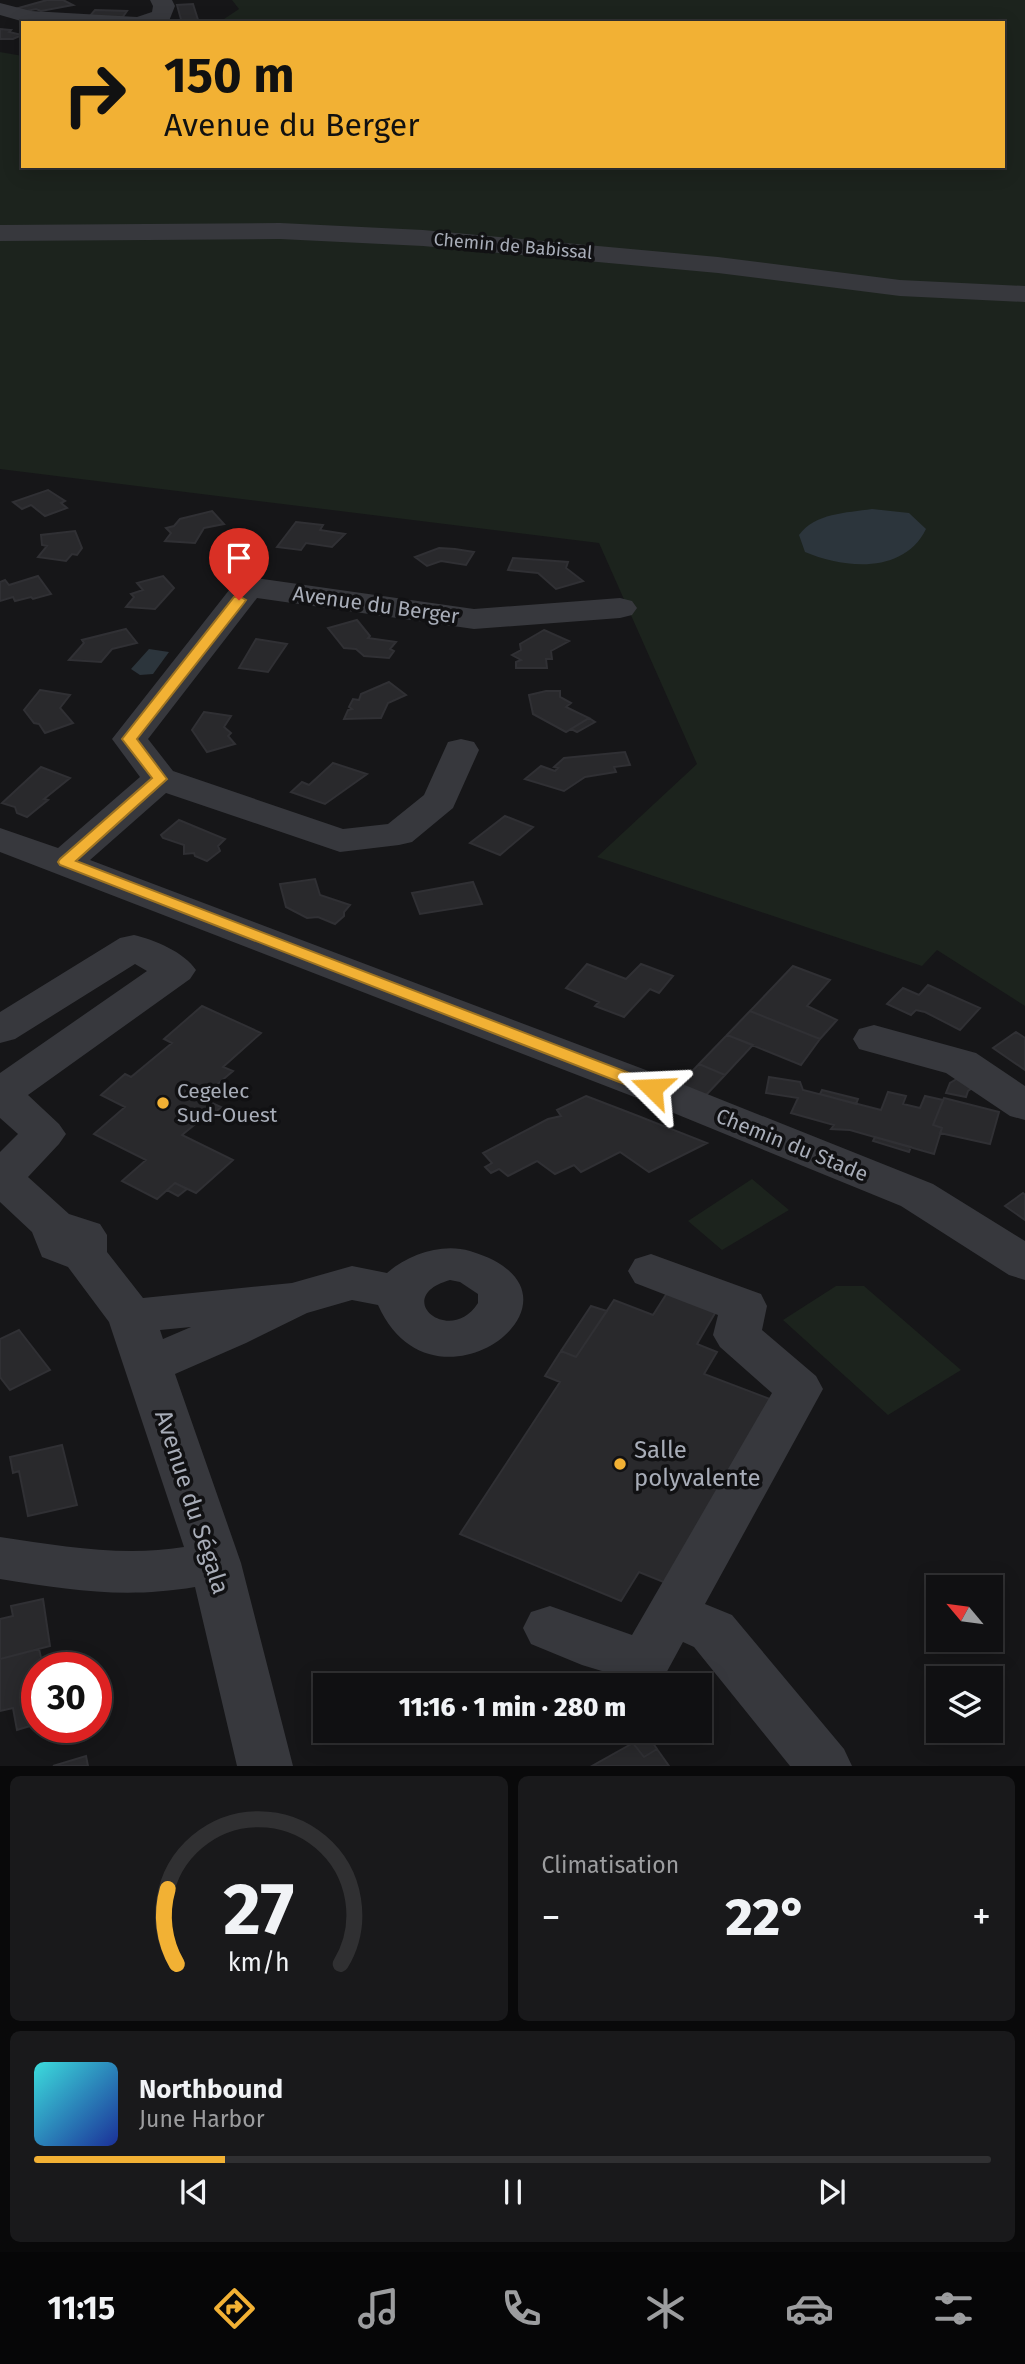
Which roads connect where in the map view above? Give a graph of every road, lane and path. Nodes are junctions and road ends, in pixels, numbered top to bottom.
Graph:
1 (161, 0) edge
2 (0, 9) edge
3 (122, 21) edge
4 (148, 21) edge
5 (0, 233) edge
6 (1025, 294) edge
7 (620, 608) dead end
8 (461, 750) dead end
9 (160, 779) junction
10 (0, 839) edge
11 (65, 862) junction
12 (0, 1030) edge
13 (874, 1039) dead end
14 (1025, 1106) edge
15 (0, 1177) edge
16 (1025, 1263) edge
17 (651, 1271) dead end
18 (400, 1293) dead end
19 (292, 1300) junction
20 (131, 1316) junction
21 (148, 1365) junction
22 (0, 1558) edge
23 (215, 1563) junction
24 (672, 1613) junction
25 (550, 1628) dead end
26 (265, 1766) edge
27 (824, 1766) edge

1 - 4 street
2 - 3 street
5 - 6 street, Chemin de Babissal
7 - 9 street, Avenue du Berger
8 - 9 street
9 - 11 street
10 - 11 street, Chemin du Stade
11 - 16 street, Chemin du Stade
12 - 15 street
13 - 14 street
15 - 20 street, Avenue du Ségala
17 - 24 street
18 - 19 street
19 - 20 street
19 - 21 street
20 - 21 street, Avenue du Ségala
21 - 23 street, Avenue du Ségala
22 - 23 street
23 - 26 street, Avenue du Ségala
24 - 25 street
24 - 27 street

